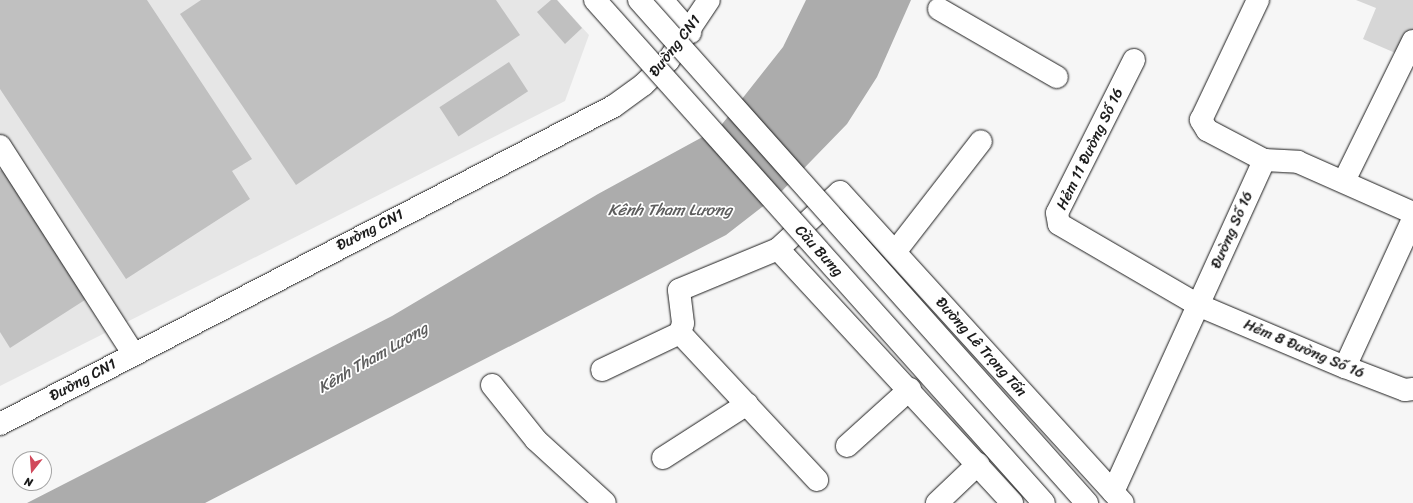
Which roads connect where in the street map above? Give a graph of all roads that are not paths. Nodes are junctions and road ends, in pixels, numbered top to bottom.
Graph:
1 (595, 0) edge
2 (639, 0) edge
3 (662, 0) edge
4 (709, 0) edge
5 (1258, 0) edge
6 (939, 9) dead end
7 (690, 32) junction
8 (1413, 41) edge
9 (1134, 60) dead end
10 (1057, 77) dead end
11 (981, 141) dead end
12 (0, 146) edge
13 (1264, 160) junction
14 (1344, 181) junction
15 (1413, 213) edge
16 (1413, 219) edge
17 (778, 249) junction
18 (895, 252) junction
19 (1198, 304) junction
20 (680, 333) junction
21 (133, 354) junction
22 (1345, 367) junction
23 (602, 370) dead end
24 (492, 385) dead end
25 (910, 389) junction
26 (1412, 389) edge
27 (746, 404) junction
28 (0, 424) edge
29 (846, 446) dead end
30 (663, 458) dead end
31 (978, 464) junction
32 (818, 480) dead end
33 (1118, 497) edge
34 (605, 503) edge
35 (937, 503) edge
36 (1012, 503) edge
37 (1044, 503) edge
38 (1088, 503) edge

1 - 37 street, Cầu Bưng, bridge
2 - 38 street, bridge
3 - 7 street
4 - 7 street, Đường CN1
5 - 13 street
6 - 10 street
7 - 21 street, Đường CN1
8 - 14 street
9 - 19 street, Hẻm 11 Đường Số 16
11 - 18 street
12 - 21 street
13 - 14 street
13 - 19 street, Đường Số 16
14 - 15 street
16 - 22 street
17 - 18 street, Đường Lê Trọng Tấn
17 - 20 street
17 - 25 street
18 - 33 street, Đường Lê Trọng Tấn
19 - 22 street, Hẻm 8 Đường Số 16
19 - 33 street, Đường Số 16
20 - 23 street
20 - 27 street
21 - 28 street, Đường CN1
22 - 26 street, Hẻm 8 Đường Số 16
24 - 34 street
25 - 29 street
25 - 31 street
27 - 30 street
27 - 32 street
31 - 35 street
31 - 36 street

